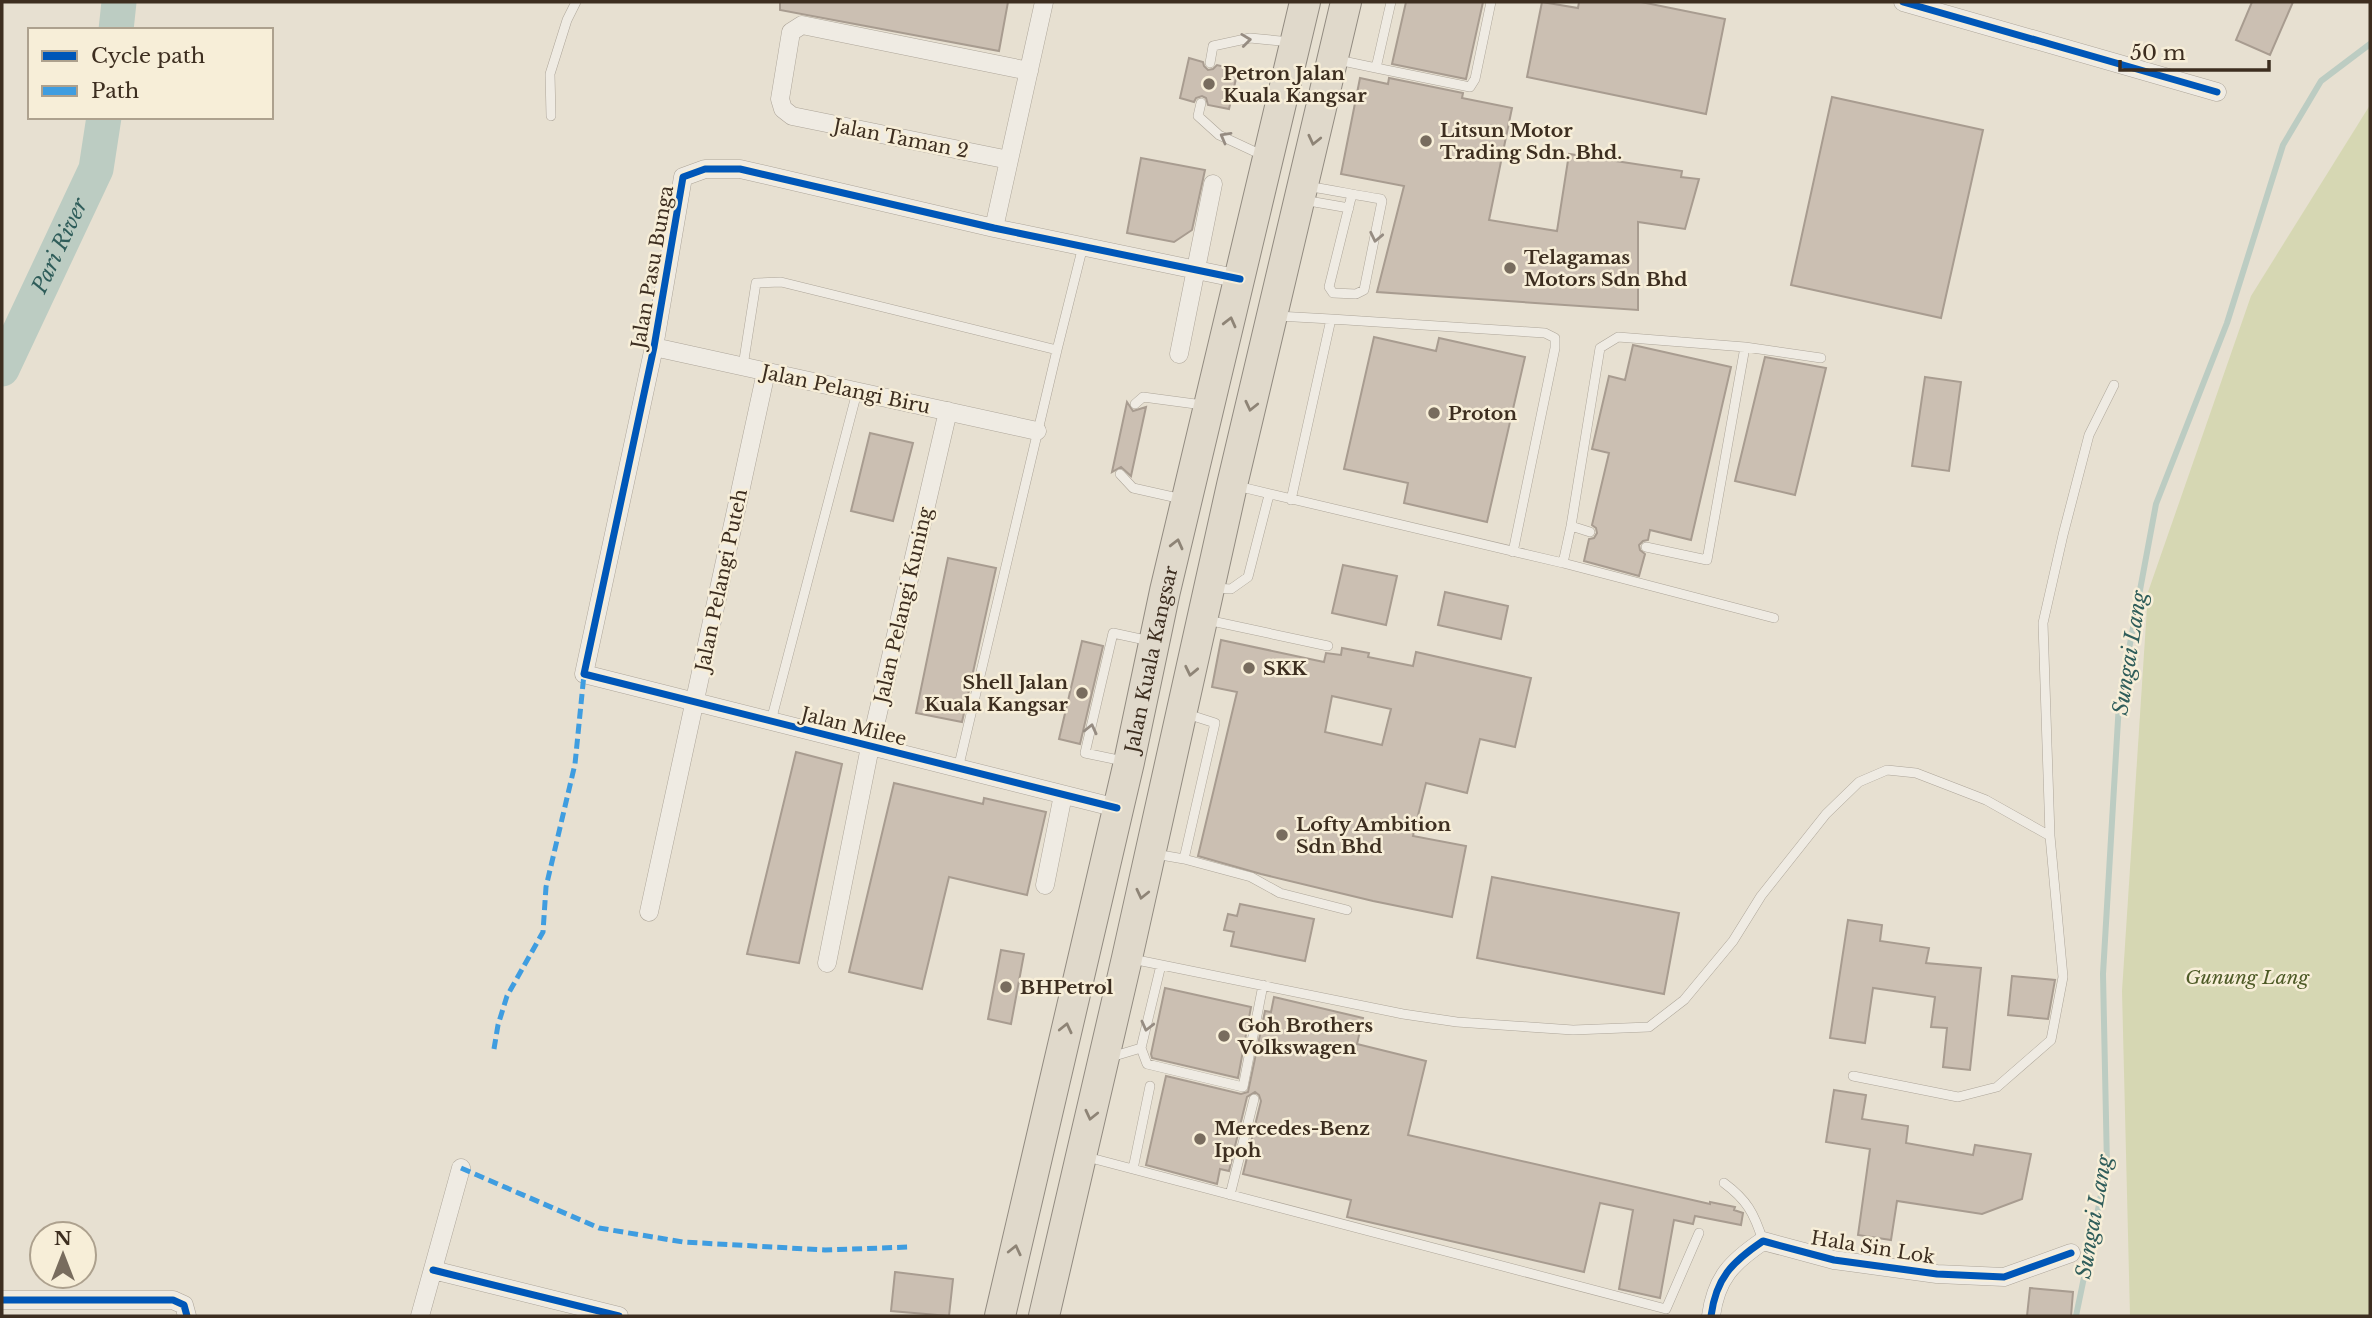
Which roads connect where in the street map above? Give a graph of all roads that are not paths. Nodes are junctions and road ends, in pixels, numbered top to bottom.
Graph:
1 (576, 2) edge
2 (1044, 2) edge
3 (1305, 2) edge
4 (1346, 2) edge
5 (1391, 2) edge
6 (1491, 2) edge
7 (1903, 2) edge
8 (1296, 42) junction
9 (1333, 59) junction
10 (1210, 63) dead end
11 (1376, 68) junction
12 (1029, 71) junction
13 (2217, 92) dead end
14 (1201, 103) dead end
15 (551, 116) dead end
16 (1268, 158) junction
17 (1009, 160) junction
18 (1213, 184) dead end
19 (1301, 193) junction
20 (1352, 194) junction
21 (1349, 208) junction
22 (994, 228) junction
23 (1083, 246) junction
24 (1196, 270) junction
25 (1241, 279) junction
26 (1272, 316) junction
27 (1331, 319) junction
28 (654, 347) junction
29 (1745, 347) junction
30 (1057, 350) junction
31 (1179, 354) dead end
32 (1821, 358) dead end
33 (743, 366) junction
34 (766, 372) junction
35 (2114, 385) dead end
36 (857, 392) junction
37 (1135, 404) dead end
38 (1210, 406) junction
39 (948, 411) junction
40 (1037, 431) junction
41 (1120, 474) dead end
42 (1232, 485) junction
43 (1269, 495) junction
44 (1187, 500) junction
45 (1291, 500) junction
46 (1571, 526) junction
47 (1590, 532) dead end
48 (1646, 547) dead end
49 (1513, 552) junction
50 (1563, 563) junction
51 (1209, 588) junction
52 (1774, 618) dead end
53 (1202, 619) junction
54 (1155, 642) junction
55 (1328, 646) dead end
56 (584, 674) joint
57 (695, 702) junction
58 (1182, 712) junction
59 (771, 721) junction
60 (870, 747) junction
61 (1129, 762) junction
62 (958, 769) junction
63 (1063, 795) junction
64 (1117, 808) junction
65 (2050, 836) junction
66 (1151, 853) junction
67 (1184, 859) junction
68 (1045, 885) dead end
69 (1347, 910) dead end
70 (649, 912) dead end
71 (1127, 958) junction
72 (827, 963) dead end
73 (1161, 965) junction
74 (1263, 985) junction
75 (1141, 1048) junction
76 (1104, 1060) junction
77 (1853, 1076) dead end
78 (1150, 1086) dead end
79 (1254, 1099) dead end
80 (1082, 1155) junction
81 (461, 1168) dead end
82 (1133, 1169) junction
83 (1724, 1183) dead end
84 (1230, 1195) junction
85 (1699, 1233) dead end
86 (1763, 1241) junction
87 (2071, 1253) dead end
88 (433, 1270) junction
89 (2, 1300) edge
90 (619, 1315) edge
91 (187, 1316) edge
92 (420, 1316) edge
93 (1000, 1316) edge
94 (1044, 1316) edge
95 (1711, 1316) edge

1 - 15 lane
2 - 12 street
3 - 8 highway, Jalan Kuala Kangsar
4 - 9 highway
5 - 11 lane
6 - 11 lane
7 - 13 street
10 -> 8 lane
8 - 16 highway, Jalan Kuala Kangsar
9 - 11 lane
9 -> 19 highway
12 - 17 street
12 - 17 street, Jalan Taman 2
16 -> 14 lane
16 - 25 highway, Jalan Kuala Kangsar
17 - 22 street
18 - 24 street
19 - 20 lane
19 - 21 lane
19 - 26 highway
20 - 21 lane
20 -> 21 lane
22 - 23 street, Jalan Pasu Bunga
22 - 28 street, Jalan Pasu Bunga
23 - 24 street, Jalan Pasu Bunga
23 - 30 lane
24 - 25 street, Jalan Pasu Bunga
24 - 31 street
38 -> 25 highway, Jalan Kuala Kangsar
26 - 27 lane
26 -> 42 highway
27 - 45 lane
27 - 49 lane
28 - 33 street, Jalan Pelangi Biru
28 - 56 street, Jalan Pasu Bunga
29 - 32 lane
29 - 46 lane
29 - 48 lane
30 - 33 lane
30 - 40 lane
33 - 34 street, Jalan Pelangi Biru
34 - 36 street, Jalan Pelangi Biru
34 - 57 street, Jalan Pelangi Puteh
35 - 65 lane
36 - 39 street, Jalan Pelangi Biru
36 - 59 lane
37 - 38 lane
38 - 44 highway, Jalan Kuala Kangsar
39 - 40 street, Jalan Pelangi Biru
39 - 60 street, Jalan Pelangi Kuning
40 - 62 lane
41 - 44 lane
42 - 43 lane
42 - 51 highway
43 - 45 lane
43 - 51 lane
54 -> 44 highway, Jalan Kuala Kangsar
45 - 49 lane
46 - 47 lane
46 - 50 lane
49 - 50 lane
50 - 52 lane
51 - 53 highway
53 - 55 lane
53 -> 58 highway
54 - 61 highway, Jalan Kuala Kangsar
61 -> 54 lane
56 - 57 street, Jalan Milee
57 - 59 street, Jalan Milee
57 - 70 street, Jalan Pelangi Puteh
58 - 66 highway
58 - 67 lane
59 - 60 street, Jalan Milee
60 - 62 street, Jalan Milee
60 - 72 street, Jalan Pelangi Kuning
61 - 64 highway, Jalan Kuala Kangsar
62 - 63 street, Jalan Milee
63 - 64 street, Jalan Milee
63 - 68 street
93 -> 64 highway, Jalan Kuala Kangsar
65 - 74 lane
65 - 77 lane
66 - 67 lane
66 -> 71 highway
67 - 69 lane
71 - 73 lane
71 - 76 highway
73 - 74 lane
73 -> 75 lane
74 - 75 lane
75 - 76 lane
76 -> 80 highway
78 - 82 lane
79 - 84 lane
80 - 82 lane
80 - 94 highway
81 - 88 street
82 - 84 lane
83 - 86 lane
84 - 85 lane
86 - 87 street, Hala Sin Lok
86 - 95 street
88 - 90 street
88 - 92 street
89 - 91 street

